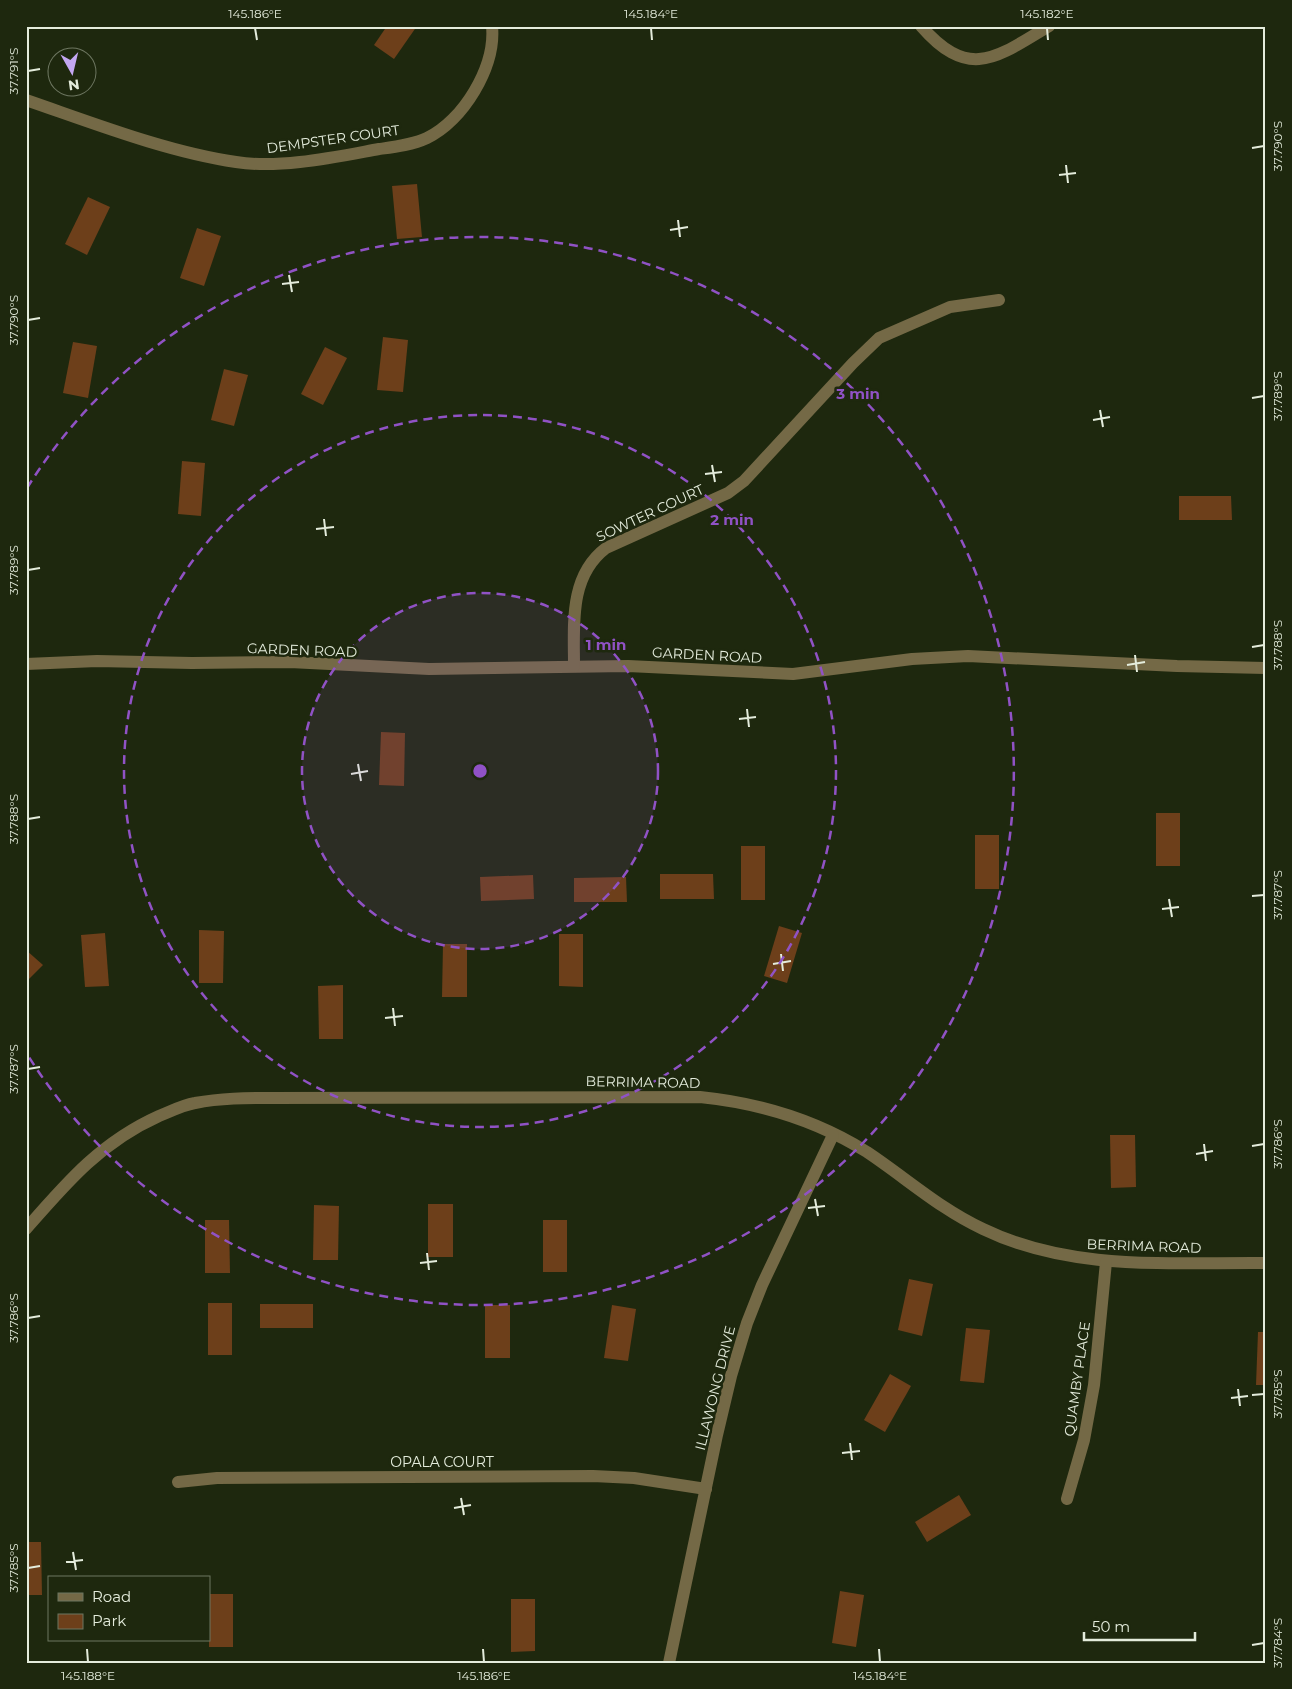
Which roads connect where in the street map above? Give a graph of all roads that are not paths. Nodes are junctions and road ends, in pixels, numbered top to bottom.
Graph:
1 (492, 26) edge
2 (921, 26) edge
3 (1049, 26) edge
4 (26, 100) edge
5 (999, 300) dead end
6 (26, 664) edge
7 (574, 666) junction
8 (1266, 668) edge
9 (833, 1135) junction
10 (26, 1229) edge
11 (1106, 1262) junction
12 (1266, 1263) edge
13 (178, 1482) dead end
14 (706, 1489) junction
15 (1067, 1499) dead end
16 (669, 1663) edge

1 - 4 street, DEMPSTER COURT
2 - 3 street
5 - 7 street, SOWTER COURT
6 - 7 street, GARDEN ROAD
7 - 8 street, GARDEN ROAD
9 - 10 street, BERRIMA ROAD
9 - 11 street, BERRIMA ROAD
9 - 14 street, ILLAWONG DRIVE
11 - 12 street, BERRIMA ROAD
11 - 15 street, QUAMBY PLACE
13 - 14 street, OPALA COURT
14 - 16 street, ILLAWONG DRIVE

